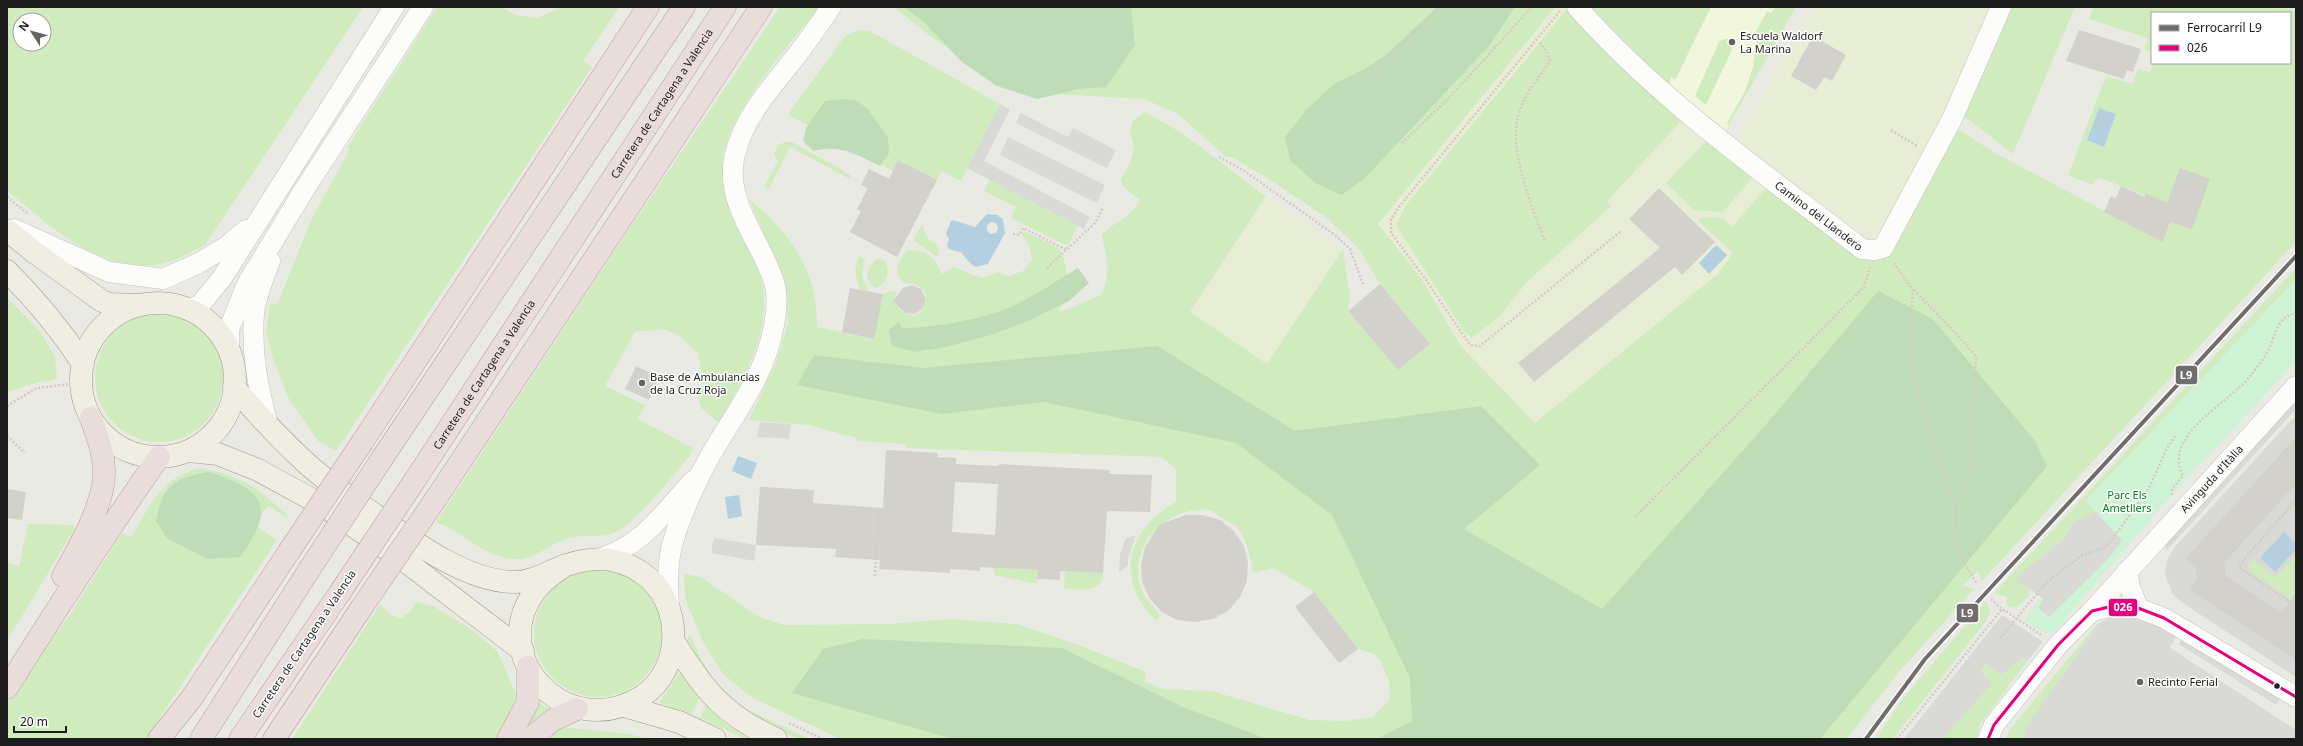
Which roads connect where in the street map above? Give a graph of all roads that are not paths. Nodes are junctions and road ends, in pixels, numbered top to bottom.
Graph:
1 (394, 7) edge
2 (423, 7) edge
3 (648, 7) edge
4 (684, 7) edge
5 (725, 7) edge
6 (761, 7) edge
7 (831, 7) edge
8 (1577, 7) edge
9 (2001, 7) edge
10 (259, 220) junction
11 (283, 224) junction
12 (7, 225) edge
13 (7, 230) edge
14 (7, 271) edge
15 (139, 306) junction
16 (186, 308) junction
17 (229, 350) junction
18 (82, 373) junction
19 (2296, 386) edge
20 (234, 387) junction
21 (91, 418) junction
22 (268, 425) junction
23 (189, 450) junction
24 (159, 457) junction
25 (702, 470) junction
26 (602, 558) junction
27 (565, 565) junction
28 (2127, 571) junction
29 (670, 608) junction
30 (2138, 608) junction
31 (2092, 611) junction
32 (674, 642) junction
33 (525, 659) junction
34 (7, 668) edge
35 (7, 688) edge
36 (2296, 697) edge
37 (191, 699) junction
38 (624, 706) junction
39 (577, 709) junction
40 (779, 730) edge
41 (159, 739) edge
42 (173, 739) edge
43 (201, 739) edge
44 (240, 739) edge
45 (274, 739) edge
46 (508, 739) edge
47 (530, 739) edge
48 (715, 739) edge
49 (1988, 739) edge

1 - 10 street
2 - 11 street
3 - 37 highway, bridge
4 - 43 highway, bridge
5 - 44 highway, Carretera de Cartagena a Valencia, bridge
6 - 45 highway, bridge
7 - 25 street
8 - 9 street, Camino del Llandero
10 - 12 street
10 - 16 street
11 - 17 street
11 - 22 street
13 - 15 main road
14 - 18 main road
15 - 16 main road
15 - 18 main road
16 - 17 main road
17 - 20 main road
18 - 21 main road
19 - 28 street, Avinguda d'Itàlia
20 - 22 main road
20 - 23 main road
21 - 24 main road
21 - 34 highway
22 - 27 main road
23 - 24 main road
23 - 33 main road
24 - 35 highway
25 - 26 street
25 - 29 street
26 - 27 main road
26 - 29 main road
27 - 33 main road
28 - 30 street
28 - 31 street, Avinguda d'Itàlia
29 - 32 main road
30 - 31 street
30 - 36 street
31 - 49 street, Avinguda d'Itàlia
32 - 38 main road
32 - 40 main road
33 - 39 main road
33 - 46 highway
37 - 41 highway
37 - 42 highway
38 - 39 main road
38 - 48 main road
39 - 47 highway

